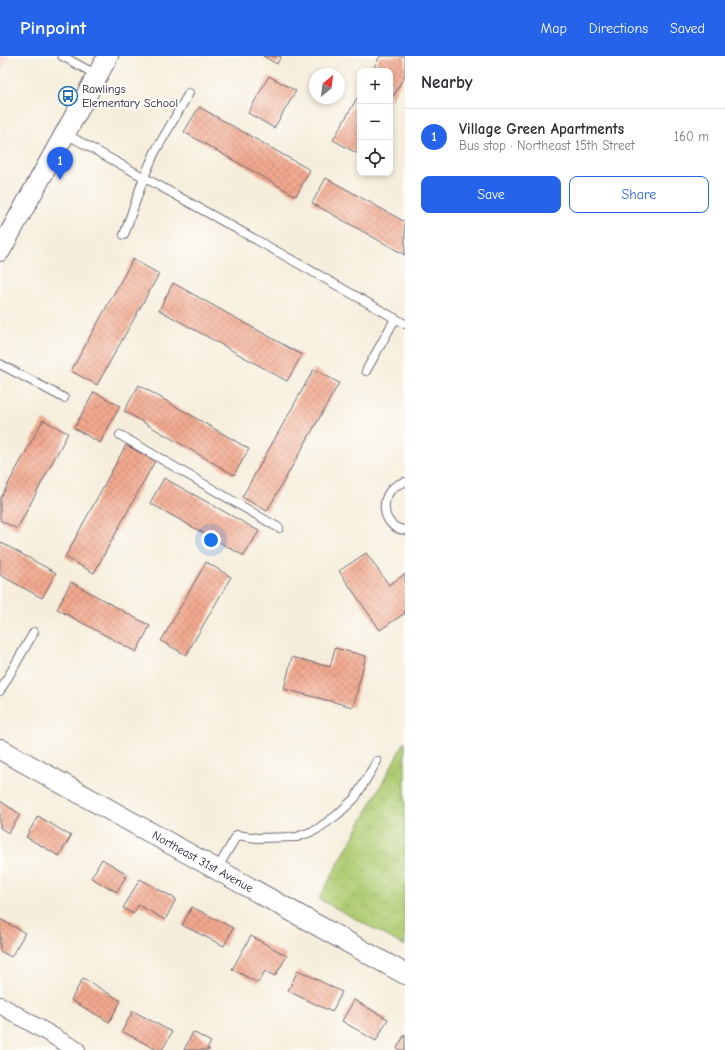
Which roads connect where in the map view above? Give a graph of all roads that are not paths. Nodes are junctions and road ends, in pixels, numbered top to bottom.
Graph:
1 (62, 56) edge
2 (108, 56) edge
3 (97, 75) junction
4 (189, 93) dead end
5 (65, 133) junction
6 (144, 177) junction
7 (124, 235) dead end
8 (0, 251) edge
9 (395, 318) junction
10 (405, 324) edge
11 (0, 364) edge
12 (366, 371) dead end
13 (64, 398) dead end
14 (120, 435) dead end
15 (405, 482) edge
16 (279, 528) dead end
17 (405, 530) edge
18 (34, 632) dead end
19 (0, 691) edge
20 (0, 749) edge
21 (377, 761) dead end
22 (217, 869) junction
23 (405, 974) edge
24 (0, 1005) edge
25 (77, 1050) edge

1 - 3 lane
2 - 3 street
3 - 5 street
4 - 6 lane
5 - 6 lane
5 - 8 street
6 - 7 lane
6 - 9 lane
9 - 10 lane
9 - 12 lane
11 - 13 lane
14 - 16 lane
15 - 17 lane
18 - 19 lane
20 - 22 street, Northeast 31st Avenue
21 - 22 lane
22 - 23 street, Northeast 31st Avenue
24 - 25 street

